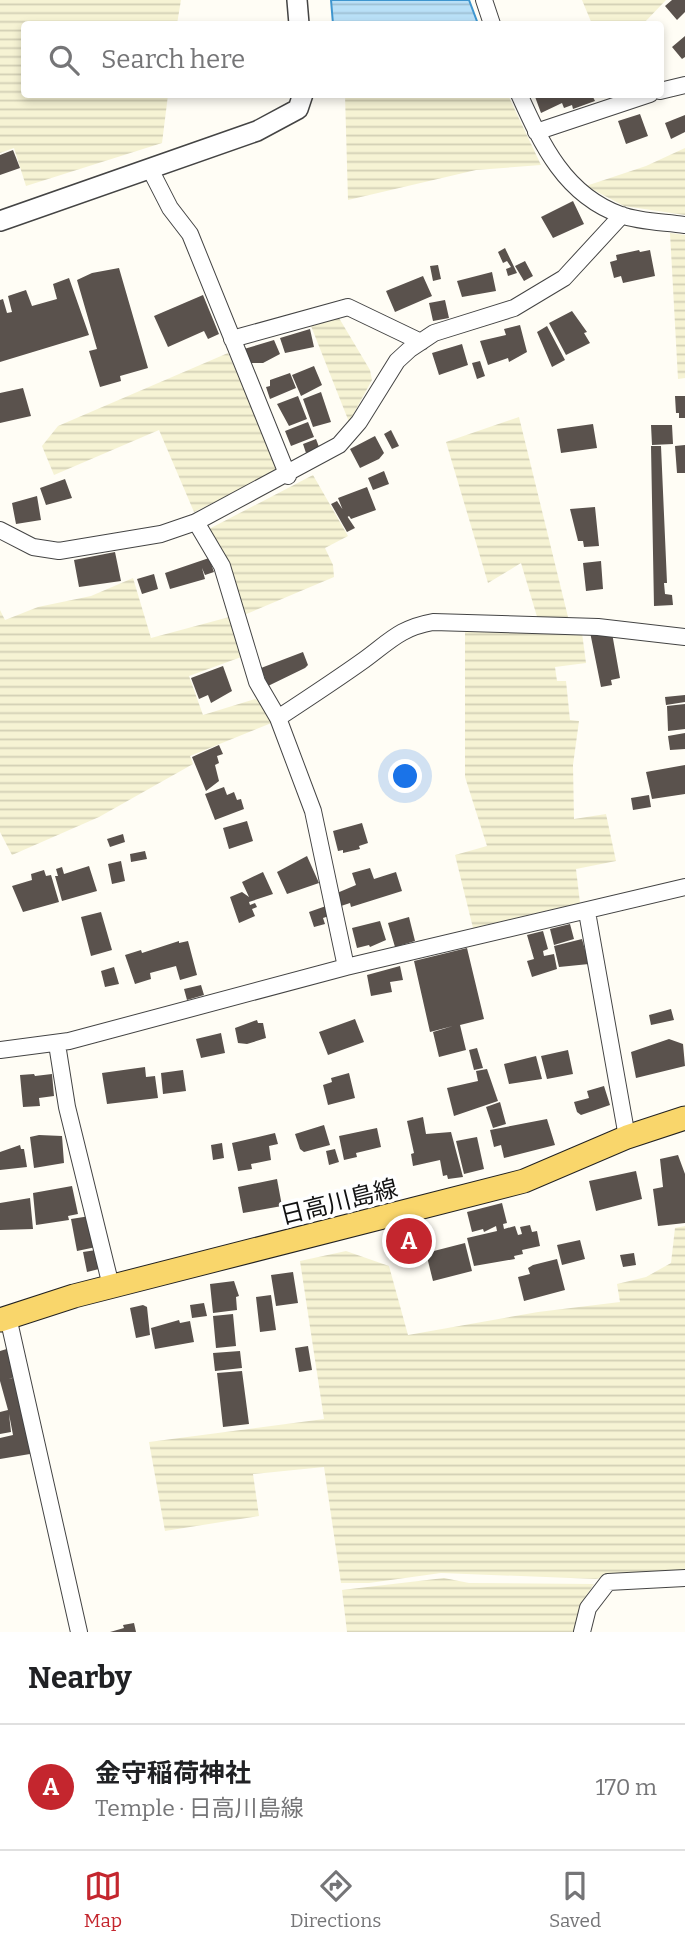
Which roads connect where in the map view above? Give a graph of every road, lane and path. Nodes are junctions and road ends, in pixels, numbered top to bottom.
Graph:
1 (297, 0) edge
2 (484, 0) edge
3 (299, 21) edge
4 (491, 21) edge
5 (685, 85) edge
6 (664, 90) edge
7 (302, 98) edge
8 (521, 98) edge
9 (638, 98) edge
10 (536, 132) junction
11 (150, 169) junction
12 (622, 215) junction
13 (0, 221) edge
14 (685, 225) edge
15 (232, 339) junction
16 (421, 342) junction
17 (288, 475) junction
18 (196, 523) junction
19 (0, 530) edge
20 (685, 637) edge
21 (278, 718) junction
22 (685, 887) edge
23 (587, 912) junction
24 (345, 967) junction
25 (57, 1044) junction
26 (0, 1050) edge
27 (685, 1118) edge
28 (627, 1138) junction
29 (110, 1286) junction
30 (4, 1318) edge
31 (685, 1578) edge
32 (79, 1632) edge
33 (582, 1632) edge

1 - 3 street
2 - 4 street
5 - 6 street
7 - 11 street
8 - 10 street
9 - 10 street
10 - 12 street
11 - 13 street
11 - 15 street
12 - 14 street
12 - 16 street
15 - 16 street
15 - 17 street
16 - 17 street
17 - 18 street
18 - 19 street
18 - 21 street
20 - 21 street
21 - 24 street
22 - 23 street
23 - 24 street
23 - 28 street
24 - 25 street
25 - 26 street
25 - 29 street
27 - 28 main road, 日高川島線
28 - 29 main road, 日高川島線
29 - 30 main road, 日高川島線
30 - 32 street
31 - 33 street

